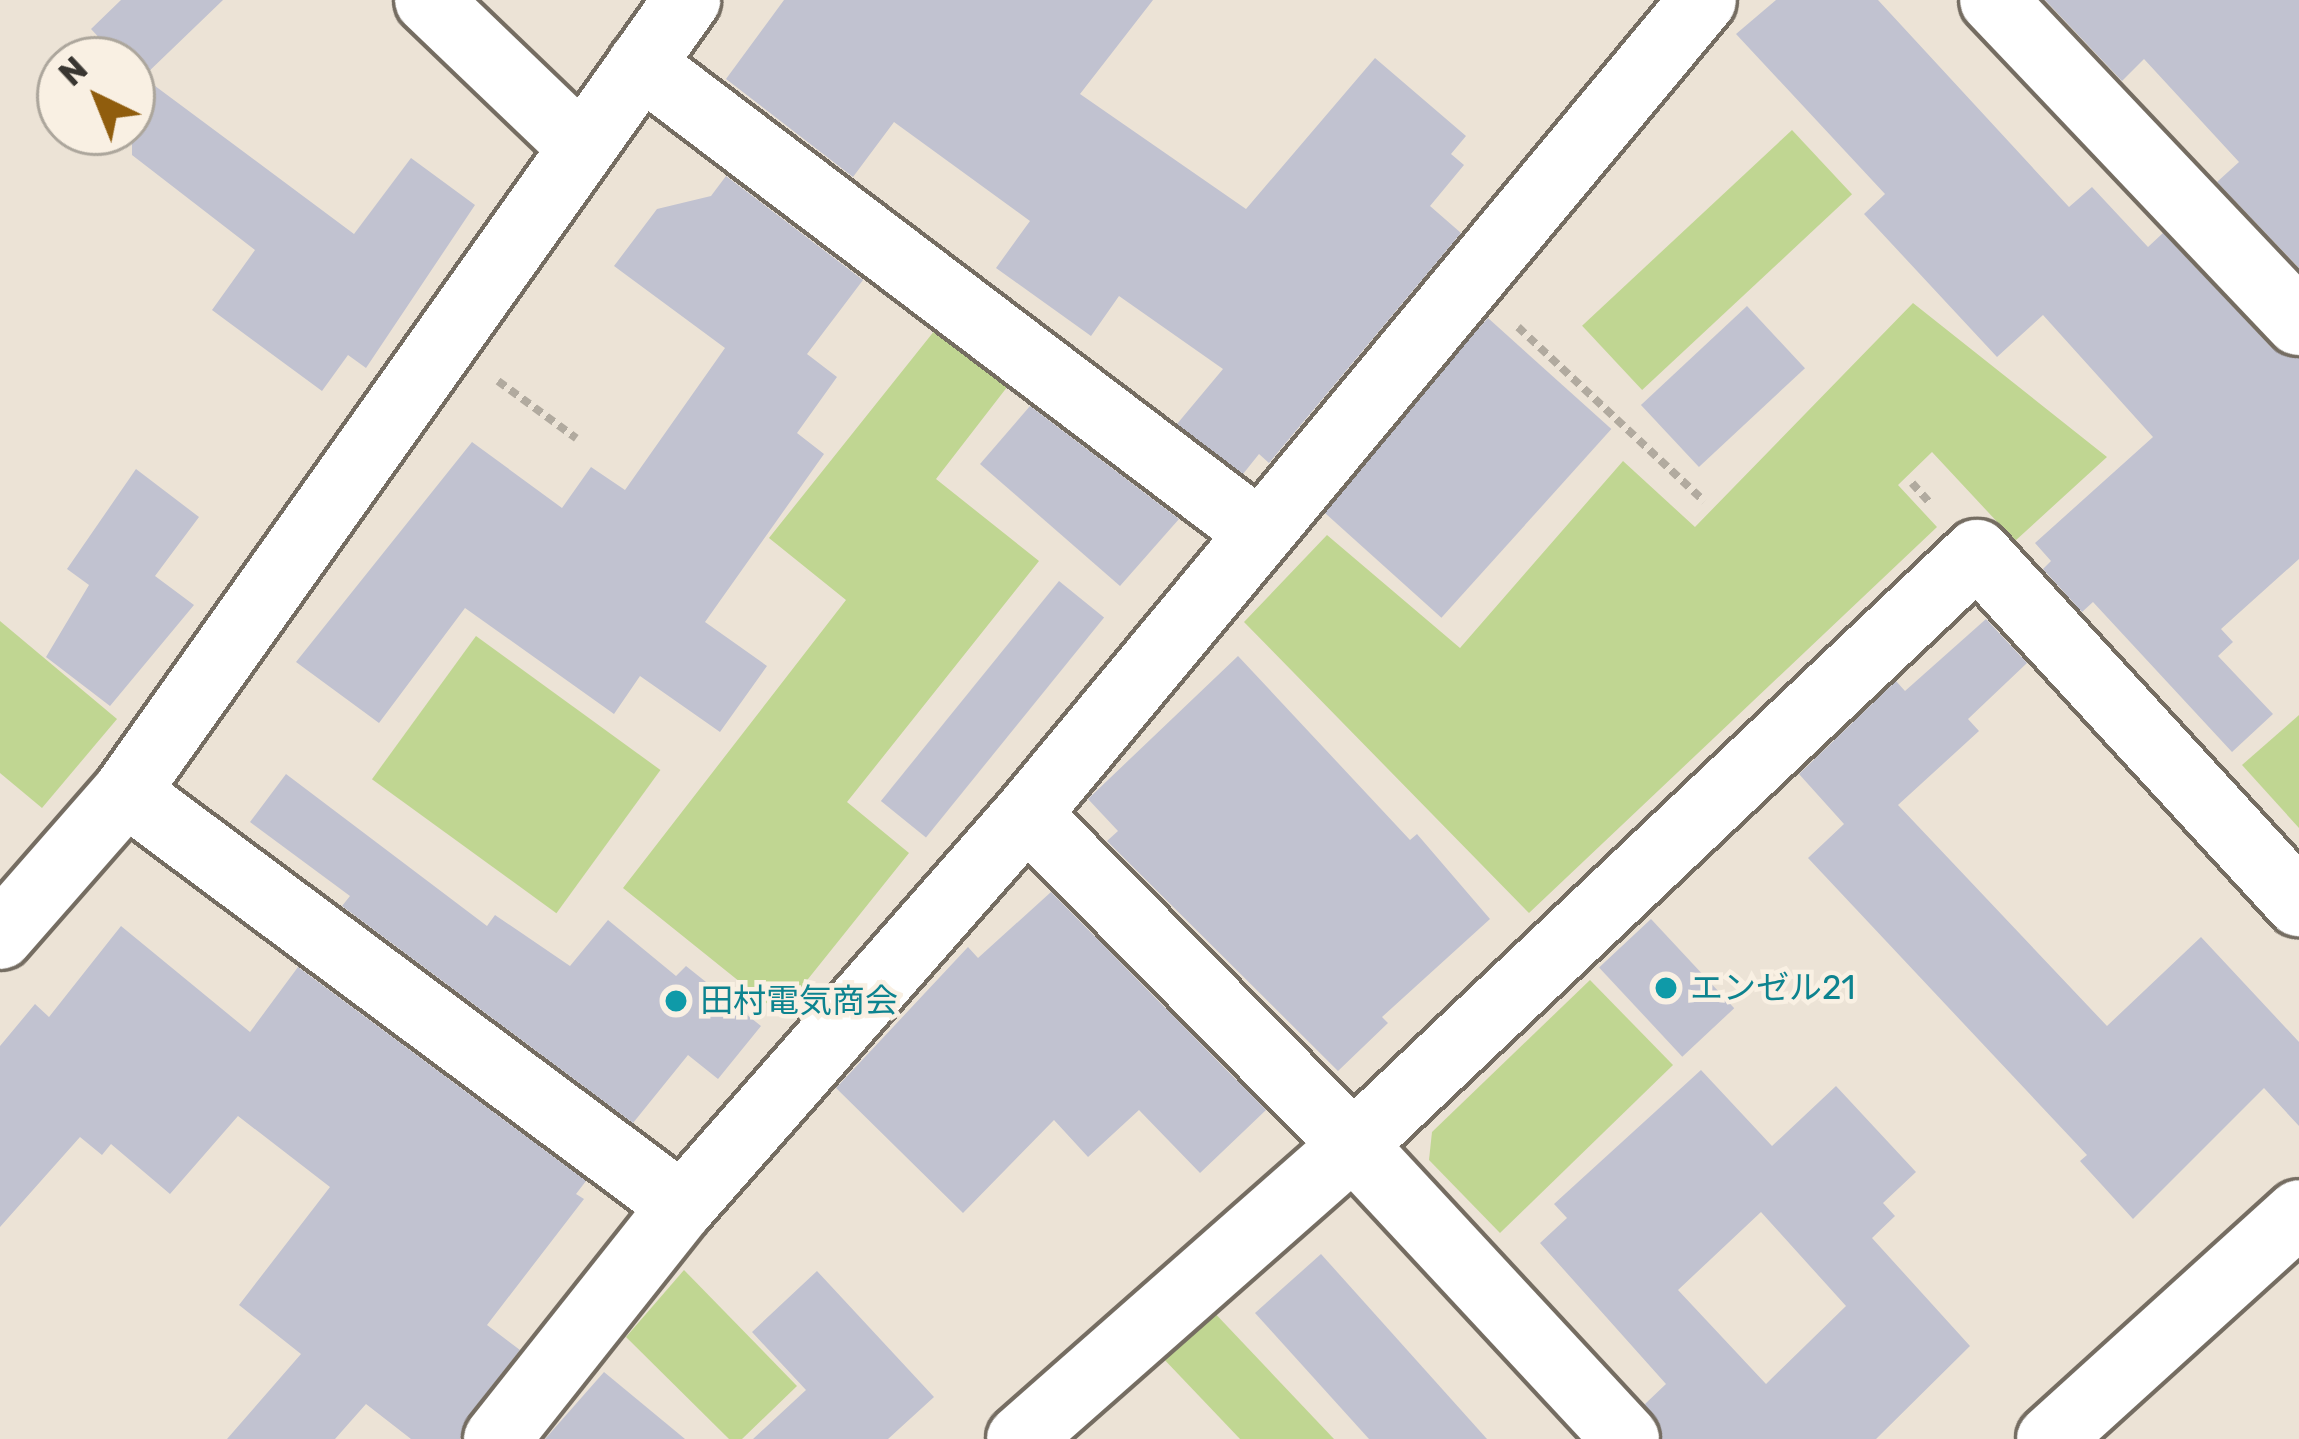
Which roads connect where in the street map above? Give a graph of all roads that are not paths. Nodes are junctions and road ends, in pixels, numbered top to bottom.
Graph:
1 (428, 0) edge
2 (687, 0) edge
3 (1702, 0) edge
4 (1994, 0) edge
5 (641, 64) junction
6 (579, 145) junction
7 (2299, 322) edge
8 (1257, 531) junction
9 (126, 792) junction
10 (1027, 814) junction
11 (2299, 903) edge
12 (0, 936) edge
13 (1353, 1144) junction
14 (682, 1206) junction
15 (2299, 1213) edge
16 (496, 1439) edge
17 (1020, 1439) edge
18 (1626, 1439) edge
19 (2050, 1439) edge

1 - 6 street
2 - 5 street
3 - 8 street
4 - 7 street
5 - 6 street
5 - 8 street
6 - 9 street
8 - 10 street
9 - 12 street
9 - 14 street
10 - 13 street
10 - 14 street
11 - 13 street
13 - 17 street
13 - 18 street
14 - 16 street
15 - 19 street

